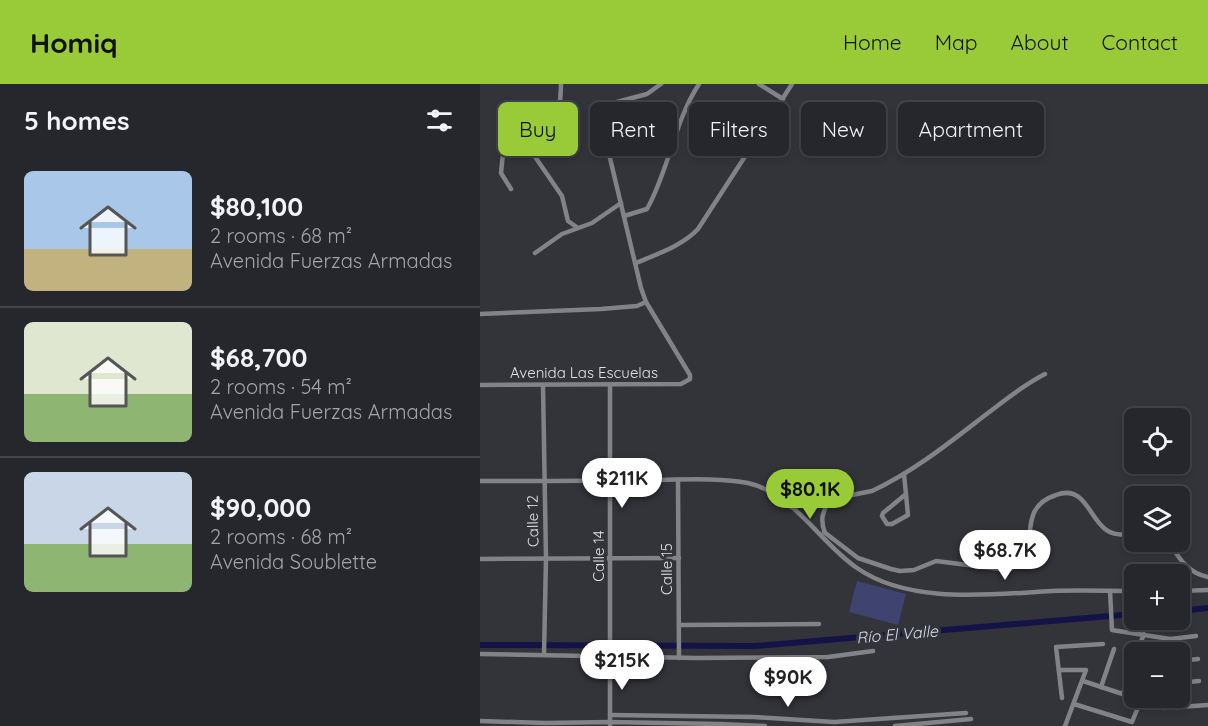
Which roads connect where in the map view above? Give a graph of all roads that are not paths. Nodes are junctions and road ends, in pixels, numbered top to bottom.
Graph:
1 (561, 84) edge
2 (661, 84) edge
3 (699, 84) edge
4 (759, 84) edge
5 (792, 84) edge
6 (783, 99) junction
7 (560, 102) edge
8 (503, 156) edge
9 (534, 156) edge
10 (511, 189) dead end
11 (621, 202) junction
12 (624, 216) junction
13 (578, 228) junction
14 (535, 253) dead end
15 (636, 263) junction
16 (646, 302) junction
17 (480, 314) edge
18 (1045, 374) dead end
19 (480, 385) edge
20 (610, 385) junction
21 (543, 386) junction
22 (904, 474) junction
23 (678, 480) junction
24 (480, 481) edge
25 (544, 481) junction
26 (611, 481) junction
27 (906, 494) junction
28 (830, 500) junction
29 (791, 507) junction
30 (824, 532) junction
31 (1124, 535) edge
32 (828, 543) junction
33 (1176, 552) edge
34 (546, 558) junction
35 (610, 558) junction
36 (680, 558) junction
37 (480, 559) edge
38 (1208, 577) edge
39 (1208, 590) edge
40 (1110, 591) junction
41 (1124, 591) edge
42 (1190, 591) edge
43 (819, 624) dead end
44 (679, 625) junction
45 (1144, 634) junction
46 (1196, 636) dead end
47 (1170, 639) junction
48 (1141, 642) edge
49 (1170, 642) edge
50 (1103, 644) dead end
51 (1114, 649) dead end
52 (873, 651) dead end
53 (480, 654) edge
54 (544, 655) junction
55 (611, 656) junction
56 (679, 657) junction
57 (1198, 659) dead end
58 (1190, 660) edge
59 (1059, 670) junction
60 (1083, 681) junction
61 (1199, 681) dead end
62 (1190, 682) edge
63 (1101, 687) junction
64 (1124, 688) edge
65 (1122, 693) junction
66 (1062, 698) dead end
67 (1074, 704) junction
68 (1208, 705) edge
69 (1190, 707) edge
70 (966, 713) dead end
71 (610, 715) junction
72 (971, 719) dead end
73 (480, 721) edge
74 (1124, 723) edge
75 (610, 724) edge
76 (1066, 725) edge
77 (765, 726) edge
78 (895, 726) edge
79 (1074, 726) edge

1 - 7 street
2 - 11 street
3 - 12 street
4 - 6 street
5 - 6 street
6 - 15 street
8 - 10 street
9 - 13 street
11 - 12 street
11 - 13 street
12 - 15 street
13 - 14 street
15 - 16 street
16 - 17 street
16 - 20 street, Avenida Las Escuelas
18 - 22 street
19 - 21 street, Avenida Las Escuelas
20 - 21 street, Avenida Las Escuelas
20 - 26 street, Calle 14
21 - 25 street, Calle 12
22 - 27 street
22 - 28 street
23 - 26 street
23 - 29 street
23 - 36 street, Calle 15
24 - 25 street
25 - 26 street
25 - 34 street, Calle 12
26 - 35 street, Calle 14
27 - 27 street
28 - 29 street
28 - 30 street
29 - 32 street
30 - 31 street
30 - 32 street
32 - 40 street
33 - 38 street
34 - 35 street
34 - 37 street
34 - 54 street, Calle 12
35 - 36 street
35 - 55 street, Calle 14
36 - 44 street, Calle 15
39 - 42 street
40 - 41 street
40 - 45 street
43 - 44 street
44 - 56 street, Calle 15
45 - 47 street
45 - 48 street
46 - 47 street
47 - 49 street
50 - 59 street
51 - 63 street
52 - 56 street
53 - 54 street
54 - 55 street
55 - 56 street
55 - 71 street, Calle 14
57 - 58 street
59 - 60 street
59 - 66 street
60 - 63 street
60 - 67 street
61 - 62 street
63 - 65 street
64 - 65 street
65 - 74 street
67 - 74 street
67 - 76 street
68 - 69 street
70 - 71 street
71 - 75 street, Calle 14
72 - 78 street
73 - 75 street
75 - 77 street
76 - 79 street

